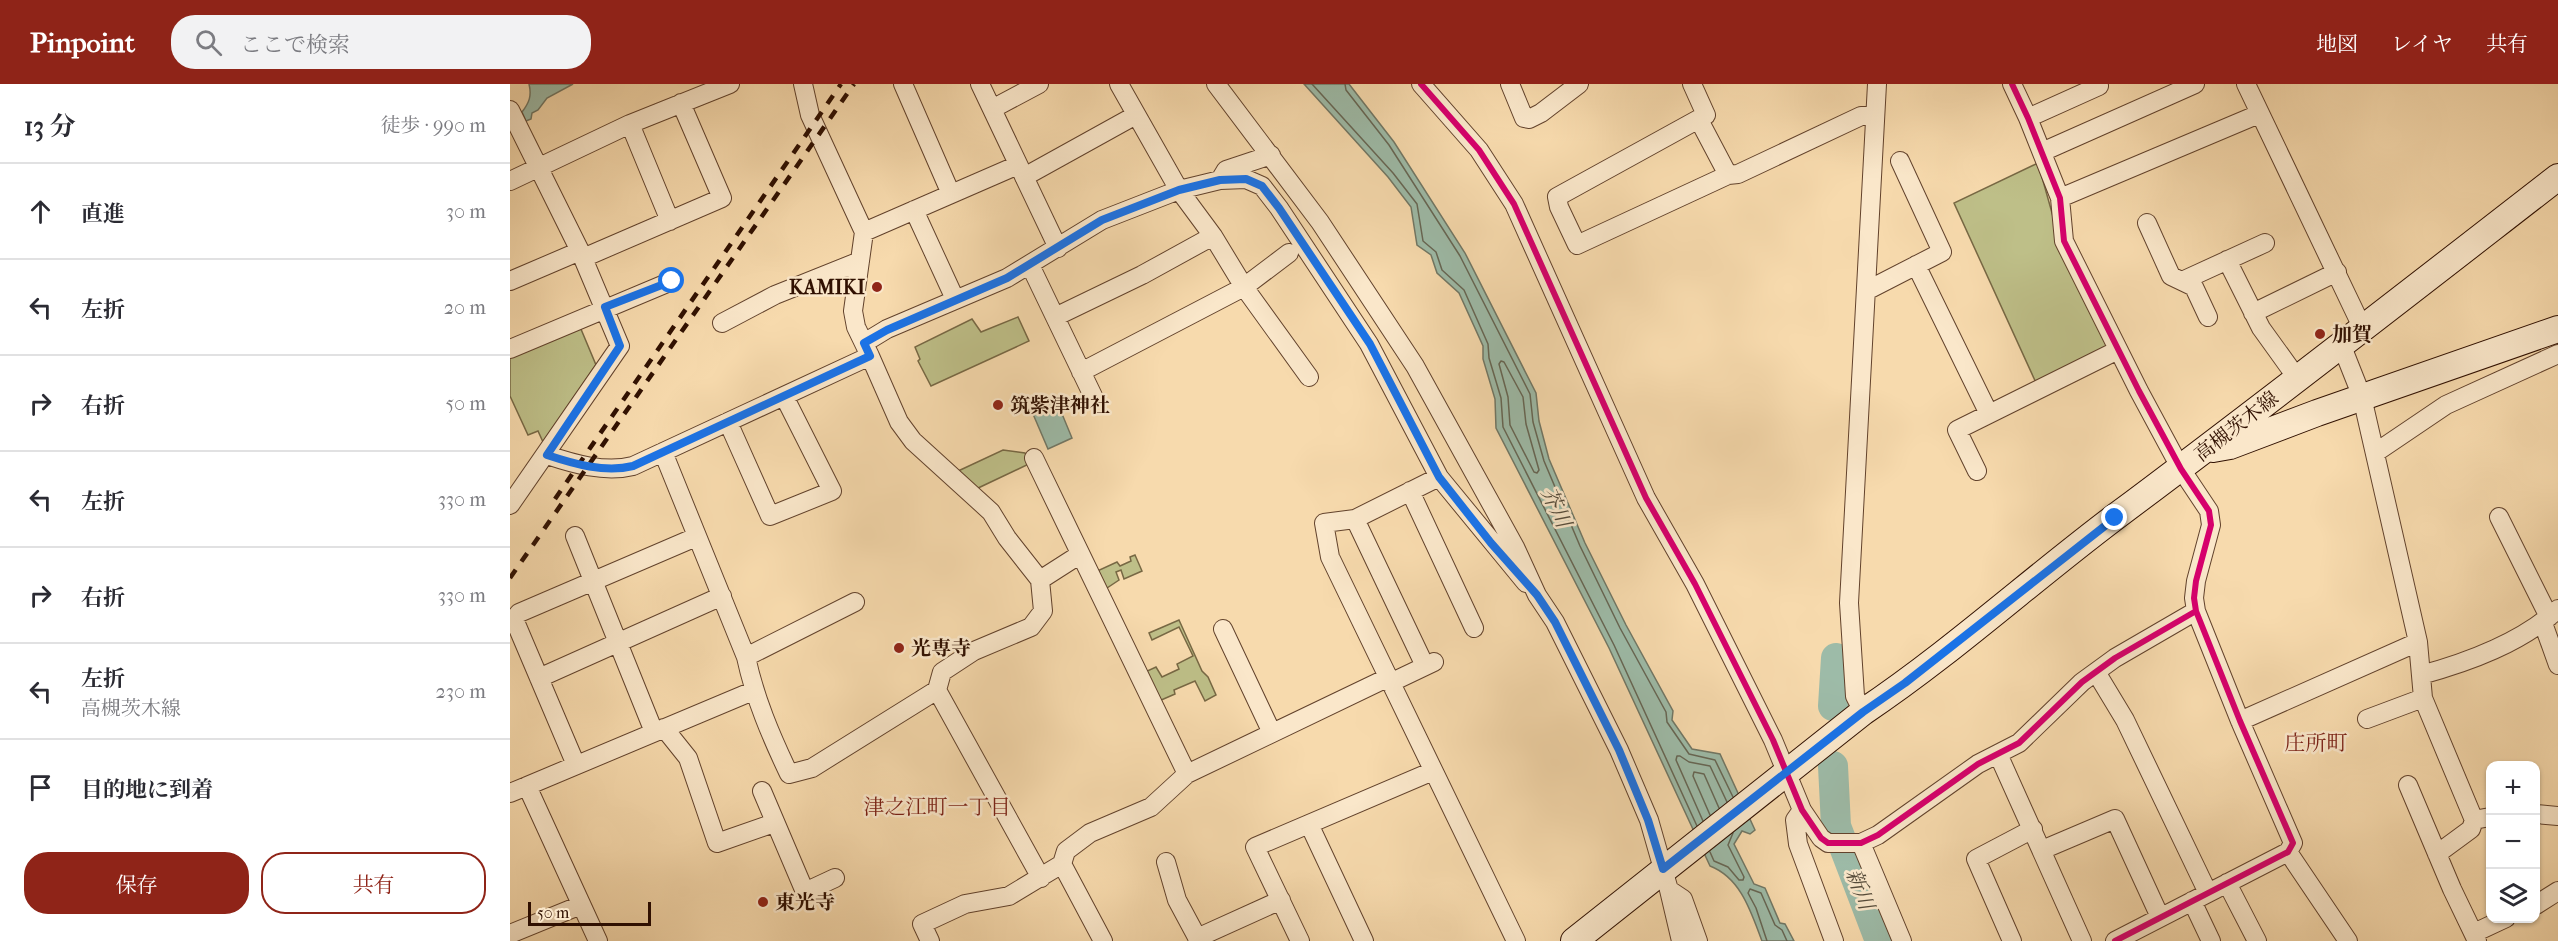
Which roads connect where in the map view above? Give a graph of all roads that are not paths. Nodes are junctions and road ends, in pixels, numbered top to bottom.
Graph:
1 (730, 84) edge
2 (803, 84) edge
3 (903, 84) edge
4 (980, 84) edge
5 (1039, 84) edge
6 (1119, 84) edge
7 (1216, 84) edge
8 (1421, 84) edge
9 (1510, 84) edge
10 (1579, 84) edge
11 (1692, 84) edge
12 (1877, 84) edge
13 (2012, 84) edge
14 (2098, 84) edge
15 (2195, 84) edge
16 (2246, 84) edge
17 (681, 103) junction
18 (992, 110) junction
19 (2259, 114) junction
20 (1136, 115) junction
21 (1869, 116) junction
22 (2028, 118) junction
23 (1699, 120) junction
24 (512, 122) edge
25 (630, 124) junction
26 (2042, 152) junction
27 (1271, 155) junction
28 (1900, 161) dead end
29 (537, 166) junction
30 (1021, 171) junction
31 (1728, 175) junction
32 (2558, 177) edge
33 (1220, 180) junction
34 (510, 181) edge
35 (1179, 190) junction
36 (951, 194) junction
37 (2060, 198) junction
38 (914, 210) junction
39 (670, 221) junction
40 (2147, 223) dead end
41 (864, 232) junction
42 (1213, 236) junction
43 (2265, 243) dead end
44 (1058, 248) junction
45 (1289, 253) dead end
46 (581, 254) junction
47 (2228, 260) junction
48 (860, 261) junction
49 (1030, 265) junction
50 (1916, 265) junction
51 (2337, 272) junction
52 (510, 281) edge
53 (672, 281) dead end
54 (2182, 281) junction
55 (1244, 287) junction
56 (1868, 290) junction
57 (955, 299) junction
58 (605, 307) junction
59 (2253, 313) junction
60 (1055, 317) junction
61 (2208, 317) dead end
62 (722, 323) dead end
63 (2362, 327) junction
64 (2558, 328) edge
65 (2341, 344) junction
66 (510, 349) edge
67 (867, 350) junction
68 (2118, 350) junction
69 (2558, 354) edge
70 (1081, 372) junction
71 (1309, 377) dead end
72 (2297, 378) junction
73 (784, 396) junction
74 (1093, 396) dead end
75 (2362, 397) junction
76 (1989, 414) junction
77 (728, 422) junction
78 (2203, 450) junction
79 (663, 452) junction
80 (2375, 453) junction
81 (547, 455) junction
82 (1034, 458) dead end
83 (2181, 470) junction
84 (1977, 471) dead end
85 (1439, 477) junction
86 (1410, 491) junction
87 (510, 505) edge
88 (2499, 517) dead end
89 (1355, 519) junction
90 (575, 536) dead end
91 (696, 537) junction
92 (1079, 555) junction
93 (1040, 580) junction
94 (595, 582) junction
95 (1537, 595) junction
96 (722, 596) junction
97 (855, 602) dead end
98 (2196, 611) junction
99 (2550, 616) edge
100 (512, 621) edge
101 (1223, 628) dead end
102 (1474, 628) dead end
103 (619, 642) junction
104 (2418, 642) junction
105 (746, 657) junction
106 (2558, 665) edge
107 (2096, 672) junction
108 (2421, 675) junction
109 (539, 678) junction
110 (1389, 681) junction
111 (937, 690) junction
112 (753, 691) junction
113 (2423, 698) junction
114 (1863, 712) junction
115 (2367, 719) dead end
116 (2240, 722) junction
117 (659, 730) junction
118 (1272, 733) junction
119 (1998, 754) junction
120 (576, 765) junction
121 (1433, 771) junction
122 (1187, 774) junction
123 (1781, 776) junction
124 (2408, 785) dead end
125 (518, 790) edge
126 (762, 791) dead end
127 (1802, 810) junction
128 (2540, 814) edge
129 (2558, 816) edge
130 (2482, 818) edge
131 (774, 823) junction
132 (1310, 824) junction
133 (2033, 829) junction
134 (1861, 843) junction
135 (2042, 850) junction
136 (2288, 852) junction
137 (2437, 854) junction
138 (1166, 862) dead end
139 (1062, 864) junction
140 (1668, 874) junction
141 (835, 878) dead end
142 (1041, 878) junction
143 (2227, 883) junction
144 (2558, 891) edge
145 (2200, 897) junction
146 (1281, 900) junction
147 (2540, 902) edge
148 (581, 905) junction
149 (2498, 923) edge
150 (2153, 928) edge
151 (510, 934) edge
152 (2476, 937) edge
153 (1198, 939) edge
154 (598, 941) edge
155 (930, 941) edge
156 (1104, 941) edge
157 (1300, 941) edge
158 (1364, 941) edge
159 (1516, 941) edge
160 (1574, 941) edge
161 (1681, 941) edge
162 (1698, 941) edge
163 (1834, 941) edge
164 (1902, 941) edge
165 (2012, 941) edge
166 (2082, 941) edge
167 (2115, 941) edge
168 (2211, 941) edge
169 (2257, 941) edge
170 (2348, 941) edge

1 - 17 street
2 - 41 street
3 - 36 street
4 - 18 street
5 - 18 street
6 - 20 street
7 - 27 street
8 - 123 street
9 - 10 street
11 - 23 street
12 - 21 street
13 - 22 street
14 - 22 street
15 - 26 street
16 - 19 street
17 - 25 street
17 - 39 street
18 - 30 street
19 - 37 street
19 - 51 street
20 - 30 street
20 - 35 street
21 - 31 street
21 - 56 street
22 - 26 street
23 - 31 street
23 - 31 street
24 - 29 street
25 - 29 street
25 - 39 street
26 - 37 street
27 - 33 street
27 - 95 street
28 - 50 street
29 - 34 street
29 - 46 street
30 - 36 street
30 - 44 street
32 - 63 main road, 高槻茨木線
33 - 35 street
33 - 85 street
35 - 42 street
35 - 44 street
36 - 38 street
37 - 68 street
38 - 41 street
38 - 57 street
39 - 46 street
40 - 54 street
41 - 48 street
42 - 55 street
42 - 60 street
43 - 47 street
44 - 49 street
45 - 55 street
46 - 52 street
46 - 58 street
47 - 54 street
47 - 59 street
48 - 62 street
48 - 67 street
49 - 57 street
49 - 60 street
50 - 56 street
50 - 76 street
51 - 59 street
51 - 63 street
53 - 58 street
54 - 61 street
55 - 70 street
55 - 71 street
56 - 114 street
57 - 67 street
58 - 66 street
58 - 81 street
59 - 72 street
60 - 70 street
63 - 65 main road, 高槻茨木線
64 - 75 main road
65 - 72 main road, 高槻茨木線
65 - 75 street
67 - 73 street
67 - 93 street
68 - 76 street
68 - 83 street
69 - 80 street
70 - 74 street
72 - 78 main road, 高槻茨木線
73 - 77 street
73 - 77 street
75 - 78 main road
75 - 80 street
76 - 84 street
77 - 79 street
78 - 83 main road, 高槻茨木線
79 - 81 street
79 - 91 street
80 - 104 street
81 - 87 street
82 - 92 street
83 - 98 street
83 - 114 main road, 高槻茨木線
85 - 86 street
85 - 95 street
86 - 89 street
86 - 102 street
88 - 99 street
89 - 110 street
89 - 110 street
90 - 94 street
91 - 94 street
91 - 96 street
92 - 93 street
92 - 122 street
93 - 111 street
94 - 100 street
94 - 103 street
95 - 140 street
96 - 103 street
96 - 105 street
97 - 105 street
98 - 107 street
98 - 116 street
99 - 106 street
99 - 108 street
100 - 109 street
101 - 118 street
103 - 109 street
103 - 117 street
104 - 108 street
104 - 116 street
105 - 112 street
107 - 119 street
107 - 145 street
108 - 113 street
109 - 120 street
110 - 118 street
110 - 121 street
111 - 112 street
111 - 142 street
112 - 117 street
113 - 115 street
113 - 130 street
114 - 123 main road, 高槻茨木線
116 - 136 street
117 - 120 street
117 - 131 street
118 - 122 street
119 - 133 street
119 - 134 street
120 - 125 street
121 - 132 street
121 - 159 street
122 - 139 street
123 - 127 street
123 - 140 main road, 高槻茨木線
124 - 137 street
125 - 148 street
126 - 131 street
127 - 134 street
127 - 163 street
128 - 129 street
130 - 137 street
131 - 141 street
132 - 146 street
132 - 158 street
133 - 135 street
133 - 165 street
134 - 164 street
135 - 150 street
135 - 166 street
136 - 143 street
136 - 170 street
137 - 152 street
138 - 153 street
139 - 142 street
139 - 156 street
140 - 160 main road, 高槻茨木線
140 - 161 street
140 - 162 street
142 - 155 street
143 - 145 street
143 - 169 street
144 - 147 street
145 - 150 street
145 - 168 street
146 - 153 street
146 - 157 street
148 - 151 street
148 - 154 street
149 - 152 street
150 - 167 street

